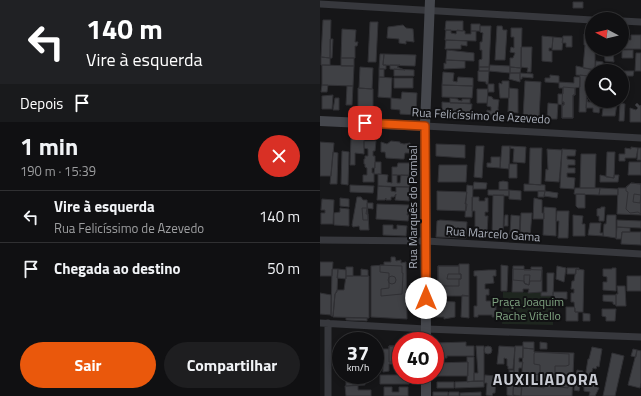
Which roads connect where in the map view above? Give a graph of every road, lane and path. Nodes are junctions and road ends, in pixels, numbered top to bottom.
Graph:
1 (430, 0) edge
2 (320, 4) edge
3 (429, 12) junction
4 (585, 20) edge
5 (629, 21) edge
6 (641, 22) edge
7 (320, 121) edge
8 (425, 126) junction
9 (641, 138) edge
10 (320, 240) edge
11 (426, 241) junction
12 (641, 254) edge
13 (320, 323) edge
14 (328, 323) junction
15 (426, 330) junction
16 (641, 337) edge
17 (426, 384) edge
18 (328, 396) edge
19 (426, 396) edge

1 - 3 street, Rua Marquês do Pombal
2 - 3 street
3 - 4 street
3 - 8 street, Rua Marquês do Pombal
5 - 6 street
7 - 8 street, Rua Felicíssimo de Azevedo
8 - 9 street, Rua Felicíssimo de Azevedo
8 - 11 street, Rua Marquês do Pombal
10 - 11 street, Rua Marcelo Gama
11 - 12 street, Rua Marcelo Gama
11 - 15 street, Rua Marquês do Pombal
13 - 14 street
14 - 15 street
14 - 18 street
15 - 16 street
17 - 19 street

